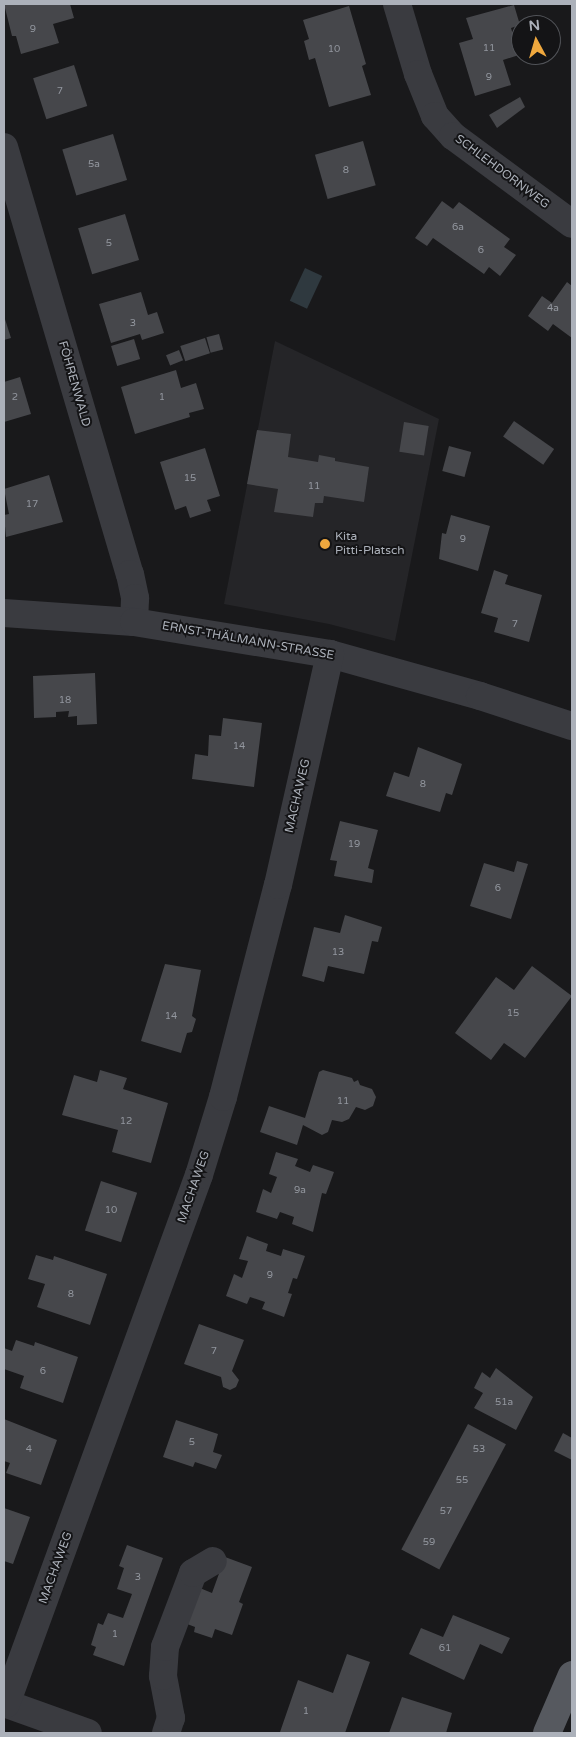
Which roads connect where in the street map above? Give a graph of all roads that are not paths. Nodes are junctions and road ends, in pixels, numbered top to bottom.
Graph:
1 (397, 4) edge
2 (4, 147) edge
3 (572, 224) edge
4 (4, 613) edge
5 (134, 622) junction
6 (330, 654) junction
7 (572, 726) edge
8 (213, 1561) dead end
9 (572, 1675) edge
10 (5, 1703) edge
11 (88, 1733) edge
12 (166, 1733) edge
13 (547, 1733) edge

1 - 3 street, SCHLEHDORNWEG
2 - 5 street, FÖHRENWALD
4 - 5 street, ERNST-THÄLMANN-STRASSE
5 - 6 street, ERNST-THÄLMANN-STRASSE
6 - 7 street, ERNST-THÄLMANN-STRASSE
6 - 10 street, MACHAWEG
8 - 12 street
9 - 13 main road
10 - 11 street

